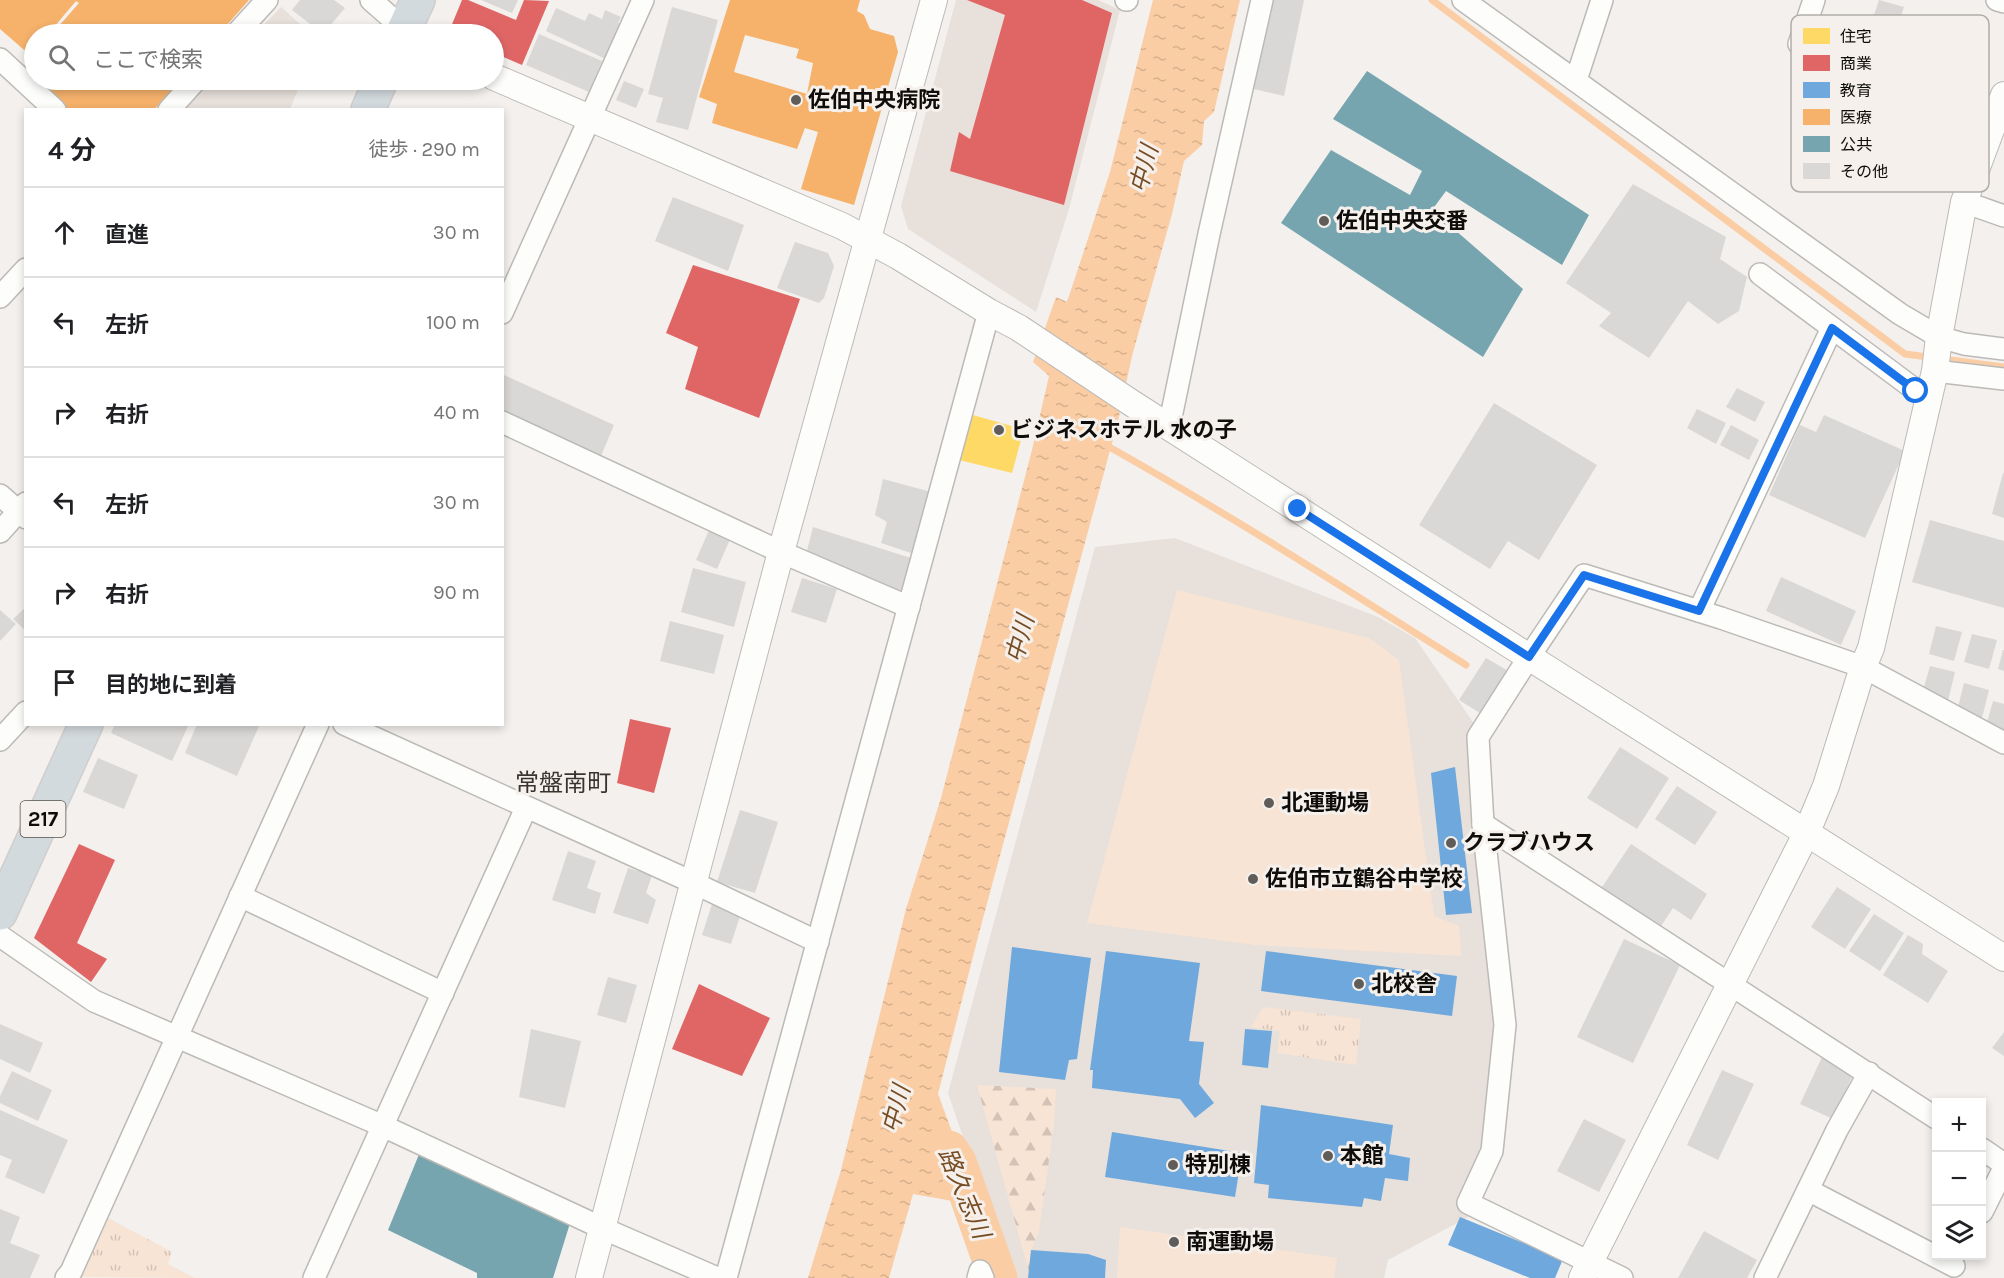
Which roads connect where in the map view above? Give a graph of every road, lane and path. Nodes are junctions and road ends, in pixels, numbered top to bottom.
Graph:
1 (267, 0) edge
2 (370, 0) edge
3 (418, 0) edge
4 (644, 0) edge
5 (934, 0) edge
6 (1262, 0) edge
7 (1463, 0) edge
8 (1602, 0) edge
9 (1814, 0) edge
10 (1997, 0) edge
11 (2004, 3) edge
12 (1809, 15) edge
13 (245, 24) edge
14 (396, 24) edge
15 (409, 24) edge
16 (0, 59) edge
17 (1576, 80) junction
18 (24, 81) edge
19 (504, 81) edge
20 (33, 90) edge
21 (187, 90) edge
22 (377, 90) edge
23 (2004, 95) edge
24 (53, 108) edge
25 (171, 108) edge
26 (369, 108) edge
27 (591, 120) junction
28 (1989, 135) edge
29 (1968, 192) edge
30 (1964, 202) junction
31 (2004, 216) edge
32 (869, 240) junction
33 (24, 271) edge
34 (1760, 274) dead end
35 (0, 297) edge
36 (504, 309) edge
37 (989, 312) junction
38 (1832, 328) junction
39 (2004, 349) edge
40 (1937, 355) junction
41 (2004, 379) edge
42 (1929, 400) junction
43 (504, 423) edge
44 (1168, 427) junction
45 (0, 495) edge
46 (23, 511) edge
47 (0, 532) edge
48 (781, 552) junction
49 (909, 607) junction
50 (1699, 611) junction
51 (1529, 657) junction
52 (1863, 667) junction
53 (24, 713) edge
54 (85, 726) edge
55 (317, 726) edge
56 (348, 726) edge
57 (0, 740) edge
58 (2004, 743) edge
59 (526, 808) junction
60 (1483, 824) junction
61 (1806, 834) junction
62 (692, 882) junction
63 (240, 896) junction
64 (0, 913) edge
65 (0, 936) edge
66 (818, 942) junction
67 (2004, 958) edge
68 (1731, 986) junction
69 (443, 993) junction
70 (177, 1036) junction
71 (1869, 1073) junction
72 (1932, 1116) edge
73 (383, 1126) junction
74 (1986, 1152) edge
75 (2004, 1166) edge
76 (1808, 1190) junction
77 (1985, 1206) edge
78 (602, 1228) junction
79 (1954, 1267) edge
80 (1586, 1270) edge
81 (66, 1278) edge
82 (314, 1278) edge
83 (589, 1278) edge
84 (717, 1278) edge
85 (726, 1278) edge
86 (1622, 1278) edge
87 (1765, 1278) edge

1 - 13 street
2 - 14 street
3 - 15 highway
4 - 27 street
5 - 32 street
6 - 44 street
7 - 17 street
8 - 17 street
9 - 12 street
10 - 11 street
16 - 18 street
17 - 40 street
19 - 27 street
20 - 24 street
21 - 25 street
22 - 26 highway
23 - 28 street
27 - 32 street
27 - 36 street
29 - 30 street
30 - 31 street
30 - 40 street
32 - 37 street
32 - 48 street
33 - 35 street
34 - 38 street
37 - 44 street
37 - 49 street
38 - 42 street
38 - 50 street
39 - 40 street
40 - 41 street
40 - 42 street
42 - 52 street
43 - 48 street
44 - 51 street
45 - 46 street
46 - 47 street
48 - 49 street
48 - 62 street
49 - 66 street
50 - 51 street
50 - 52 street
51 - 60 street
51 - 61 street
52 - 58 street
52 - 61 street
53 - 57 street
54 - 64 highway, 217
55 - 63 street
56 - 59 street
59 - 62 street
59 - 69 street
60 - 68 street
60 - 80 street
61 - 67 street
61 - 68 street
62 - 66 street
62 - 78 street
63 - 69 street
63 - 70 street
65 - 70 street
66 - 85 street
68 - 71 street
68 - 80 street
69 - 73 street
70 - 73 street
70 - 81 street
71 - 72 street
71 - 76 street
73 - 78 street
73 - 82 street
74 - 75 street
75 - 77 street
76 - 79 street
76 - 87 street
78 - 83 street
78 - 84 street
80 - 86 street

